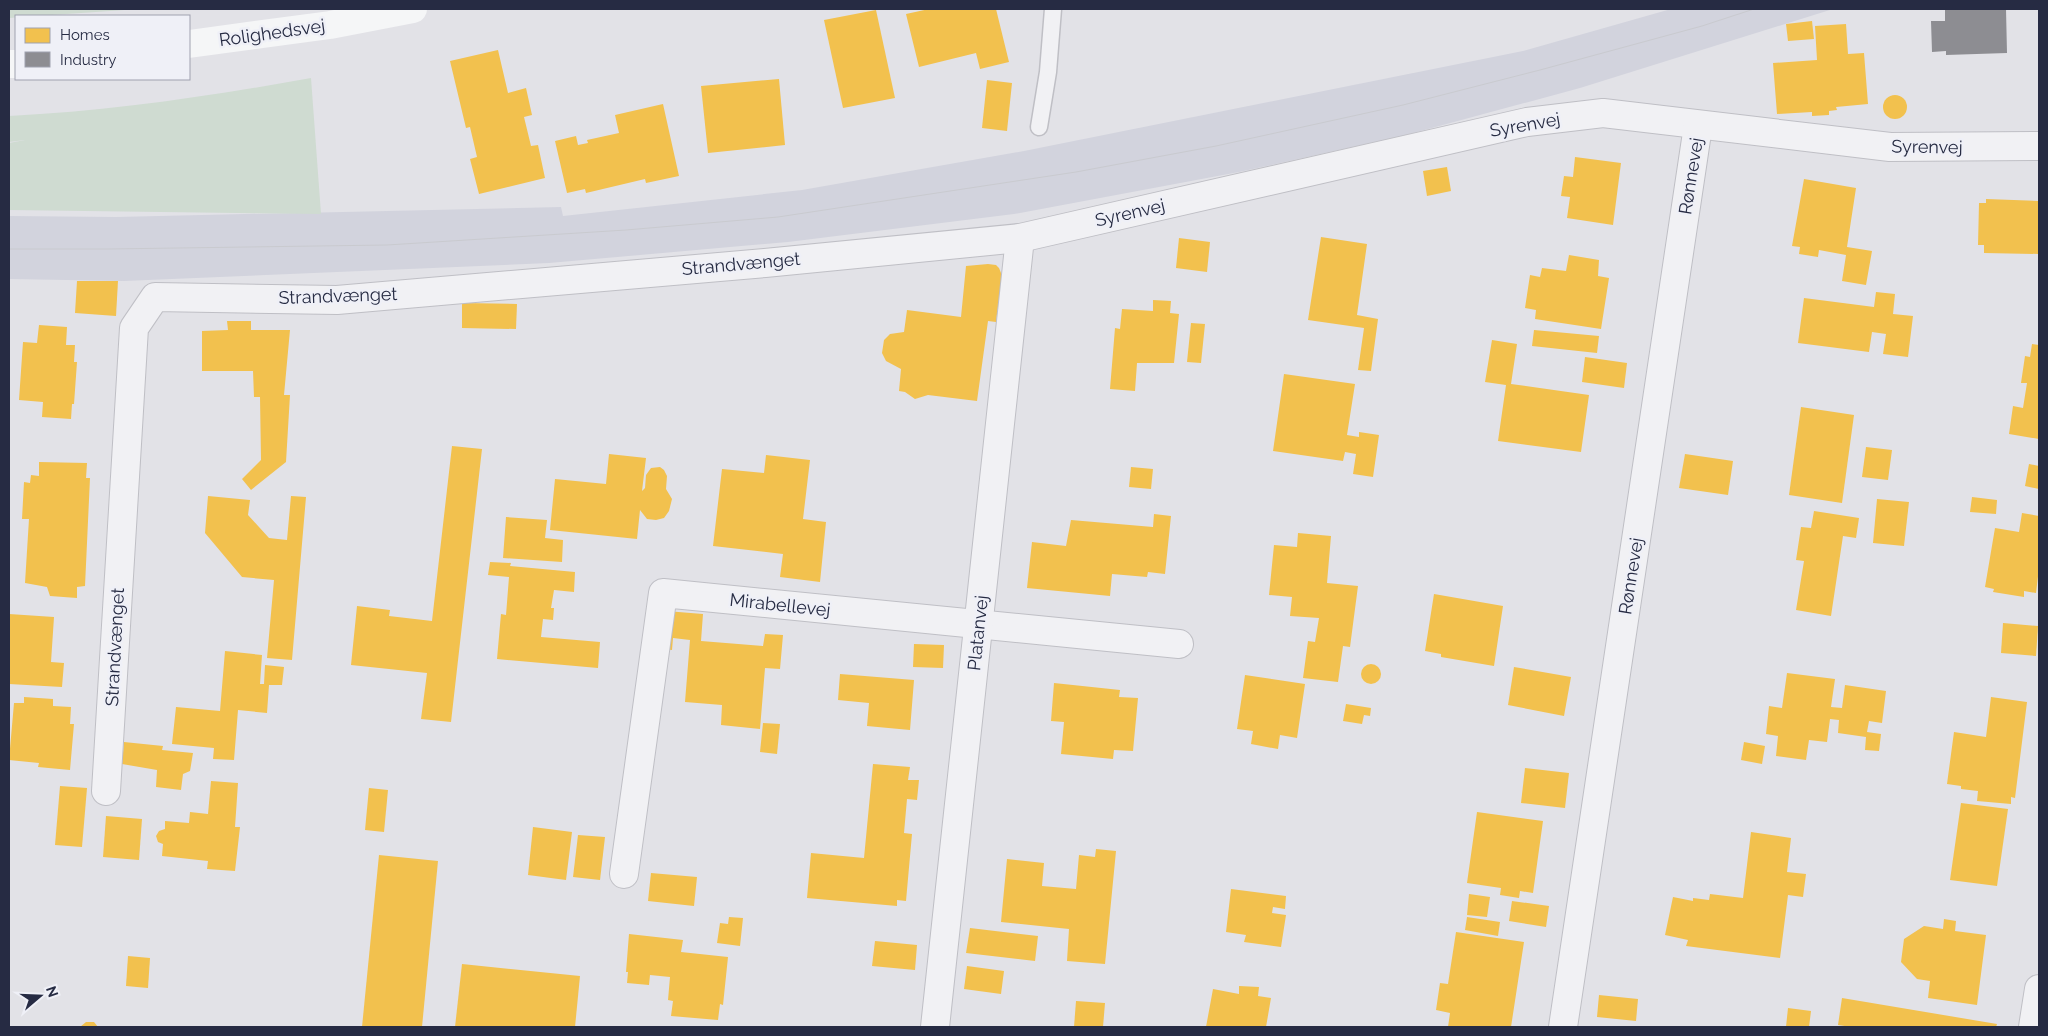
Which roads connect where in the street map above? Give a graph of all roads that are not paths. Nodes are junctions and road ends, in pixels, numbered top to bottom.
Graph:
1 (413, 9) edge
2 (1053, 9) edge
3 (190, 44) edge
4 (1698, 126) junction
5 (1039, 127) dead end
6 (2039, 146) edge
7 (1020, 238) junction
8 (979, 626) junction
9 (1179, 644) dead end
10 (106, 791) dead end
11 (624, 874) dead end
12 (935, 1027) edge
13 (1563, 1027) edge

1 - 3 street, Rolighedsvej
2 - 5 lane
4 - 6 street, Syrenvej
4 - 7 street, Syrenvej
4 - 13 street, Rønnevej
7 - 8 street, Platanvej
7 - 10 street, Strandvænget
8 - 9 street, Mirabellevej
8 - 11 street, Mirabellevej
8 - 12 street, Platanvej

